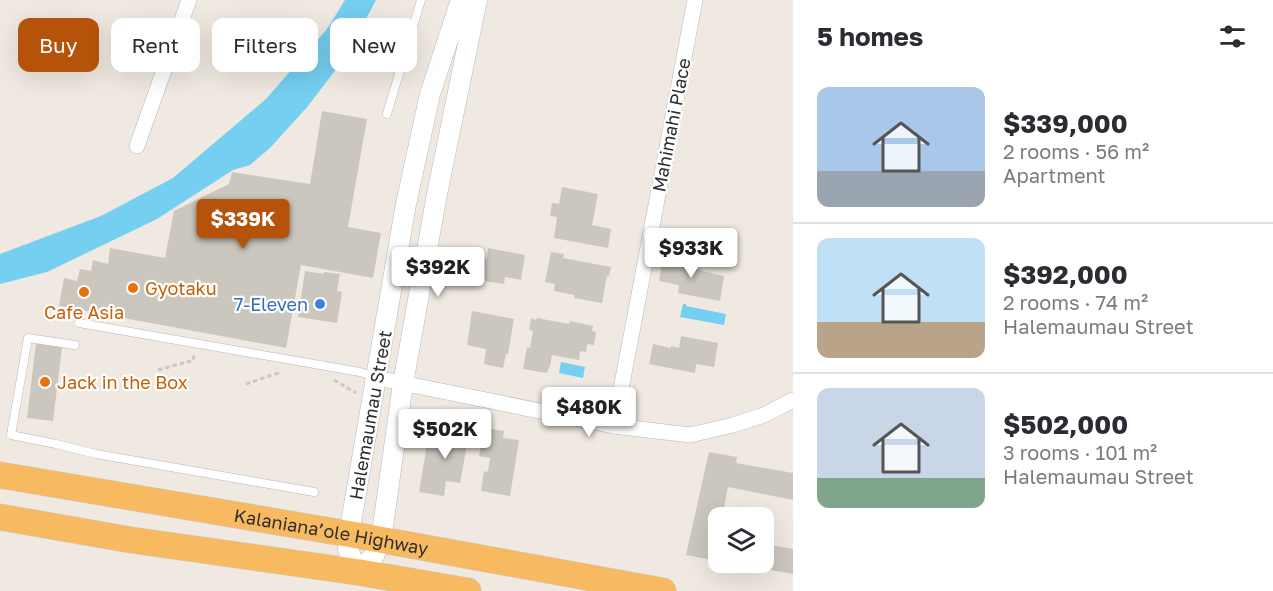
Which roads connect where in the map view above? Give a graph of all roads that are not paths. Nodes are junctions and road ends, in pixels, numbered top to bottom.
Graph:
1 (189, 0) edge
2 (421, 0) edge
3 (460, 0) edge
4 (477, 0) edge
5 (695, 0) edge
6 (387, 114) dead end
7 (424, 121) junction
8 (451, 126) junction
9 (137, 146) dead end
10 (79, 323) dead end
11 (75, 345) dead end
12 (377, 378) junction
13 (404, 384) junction
14 (793, 399) edge
15 (614, 426) junction
16 (0, 475) edge
17 (314, 492) dead end
18 (0, 517) edge
19 (349, 534) junction
20 (381, 540) junction
21 (357, 572) junction
22 (468, 591) edge
23 (663, 591) edge

1 - 9 street
2 - 6 lane
3 - 7 street, Halemaumau Street
4 - 8 street, Halemaumau Street
5 - 15 street, Mahimahi Place
7 - 8 street
7 - 12 street, Halemaumau Street
8 - 13 street, Halemaumau Street
10 - 12 lane
11 - 17 lane
12 - 13 street
12 - 19 street, Halemaumau Street
13 - 15 street
13 - 20 street, Halemaumau Street
14 - 15 street
16 - 19 highway, Kalaniana’ole Highway
18 - 21 highway, Kalaniana’ole Highway
19 - 20 highway, Kalaniana’ole Highway
19 - 21 street, Halemaumau Street
20 - 21 street, Halemaumau Street
20 - 23 highway, Kalaniana’ole Highway
21 - 22 highway, Kalaniana’ole Highway

